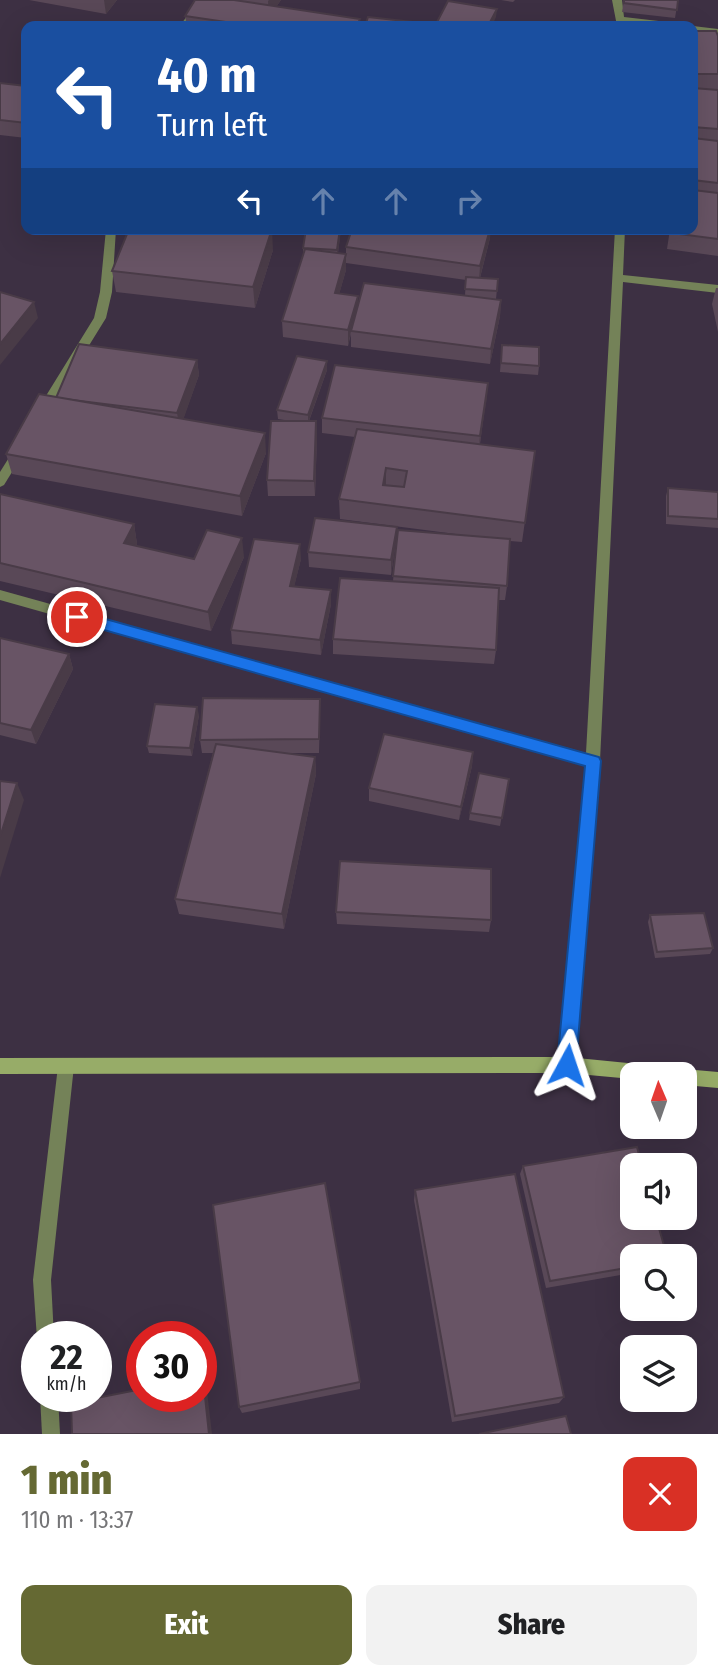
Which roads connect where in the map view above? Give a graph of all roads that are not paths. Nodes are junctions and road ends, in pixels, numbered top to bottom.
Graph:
1 (203, 0) edge
2 (617, 0) edge
3 (188, 21) edge
4 (621, 21) edge
5 (698, 30) edge
6 (718, 32) edge
7 (111, 235) edge
8 (621, 235) edge
9 (618, 278) junction
10 (718, 289) edge
11 (36, 424) edge
12 (29, 435) edge
13 (0, 482) edge
14 (0, 595) edge
15 (593, 761) junction
16 (567, 1065) junction
17 (0, 1066) edge
18 (66, 1066) junction
19 (620, 1070) edge
20 (697, 1078) edge
21 (718, 1080) edge
22 (44, 1321) edge
23 (50, 1412) edge
24 (51, 1434) edge

1 - 3 street
2 - 4 street
5 - 6 street
7 - 11 street
8 - 9 street
9 - 10 street
9 - 15 street
12 - 13 street
14 - 15 street
15 - 16 street
16 - 18 main road
16 - 19 main road
17 - 18 main road
18 - 22 street
20 - 21 main road
23 - 24 street

